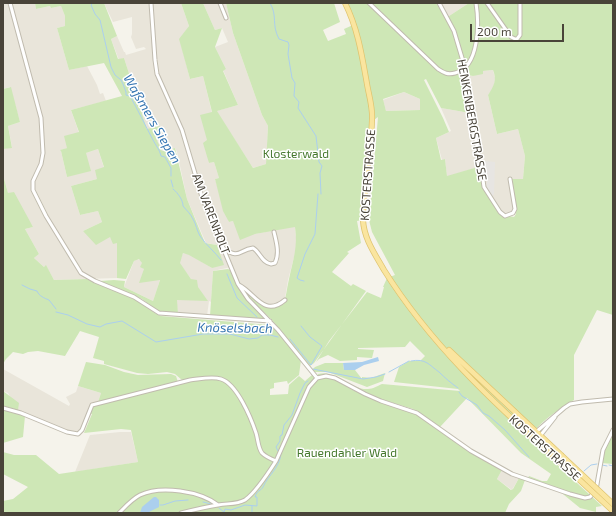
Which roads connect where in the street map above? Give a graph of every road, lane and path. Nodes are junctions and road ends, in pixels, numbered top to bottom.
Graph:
1 (10, 3) edge
2 (151, 3) edge
3 (220, 3) edge
4 (345, 3) edge
5 (369, 3) edge
6 (439, 3) edge
7 (476, 3) edge
8 (487, 3) edge
9 (520, 3) edge
10 (226, 18) dead end
11 (464, 70) junction
12 (510, 179) dead end
13 (274, 232) dead end
14 (223, 248) junction
15 (238, 284) junction
16 (284, 300) dead end
17 (270, 321) junction
18 (429, 331) junction
19 (317, 378) junction
20 (613, 398) edge
21 (3, 408) edge
22 (613, 430) edge
23 (538, 434) junction
24 (533, 438) junction
25 (559, 457) junction
26 (276, 461) junction
27 (613, 504) edge
28 (218, 505) junction
29 (613, 511) edge
30 (119, 513) edge
31 (181, 513) edge

1 - 17 street
2 - 14 street, AM VARENHOLT
3 - 10 street
4 - 18 main road, KOSTERSTRASSE
5 - 11 street
6 - 11 street, HENKENBERGSTRASSE
7 - 11 street
8 - 9 street
11 - 12 street, HENKENBERGSTRASSE
13 - 14 street
14 - 15 street, AM VARENHOLT
15 - 16 street
15 - 17 street, AM VARENHOLT
17 - 19 street, AM VARENHOLT
18 - 23 main road, KOSTERSTRASSE
18 - 24 main road, KOSTERSTRASSE
19 - 22 street
19 - 26 street
20 - 23 street
21 - 26 street
23 - 24 street
23 - 25 main road, KOSTERSTRASSE
24 - 25 main road, KOSTERSTRASSE
25 - 27 main road, KOSTERSTRASSE, bridge
25 - 29 main road, KOSTERSTRASSE, bridge
26 - 28 street
28 - 30 street
28 - 31 street

